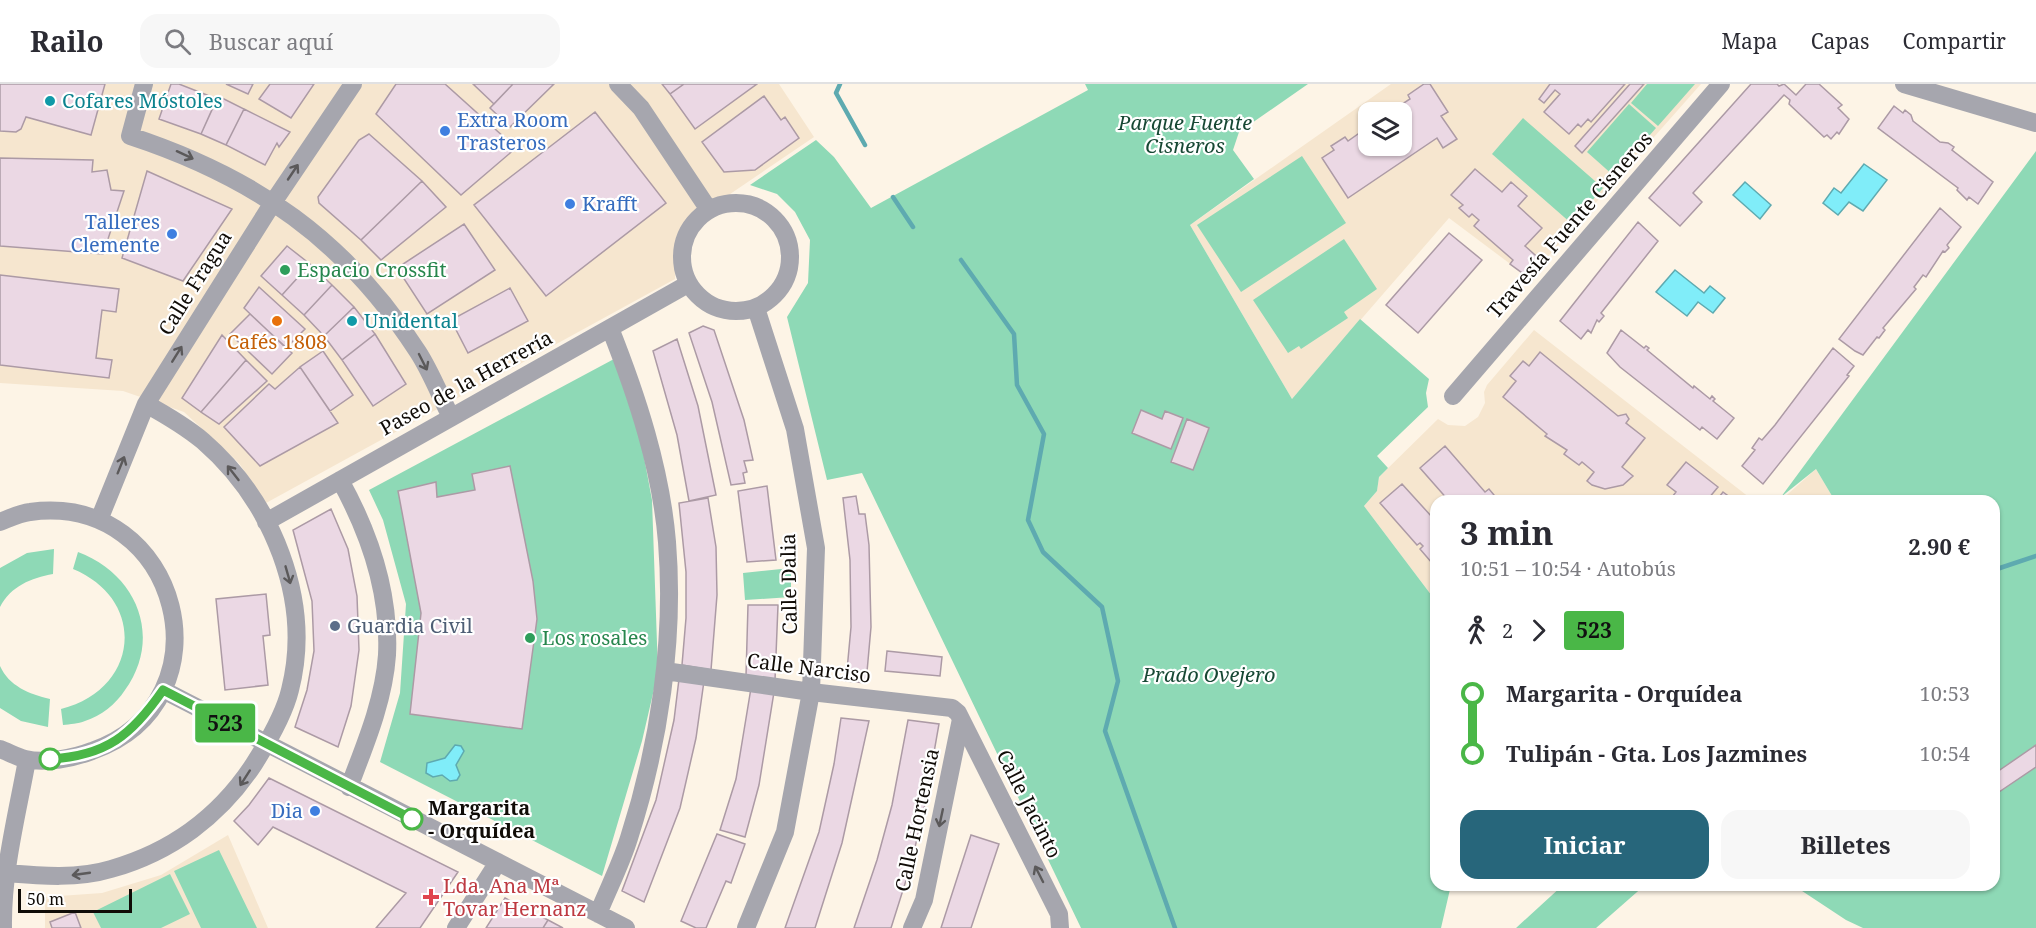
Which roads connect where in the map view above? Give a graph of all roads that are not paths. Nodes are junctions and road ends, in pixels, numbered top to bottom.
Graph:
1 (144, 84) edge
2 (353, 84) edge
3 (618, 84) edge
4 (1721, 84) edge
5 (1904, 84) edge
6 (2036, 123) edge
7 (274, 201) junction
8 (709, 210) junction
9 (688, 284) junction
10 (756, 308) junction
11 (610, 328) junction
12 (1453, 396) dead end
13 (146, 404) junction
14 (451, 417) junction
15 (340, 480) junction
16 (99, 520) junction
17 (0, 522) edge
18 (266, 522) junction
19 (665, 671) junction
20 (163, 690) junction
21 (811, 692) junction
22 (947, 707) joint
23 (961, 719) junction
24 (266, 745) junction
25 (0, 749) edge
26 (27, 760) junction
27 (986, 768) junction
28 (349, 787) junction
29 (946, 791) junction
30 (498, 862) junction
31 (8, 873) junction
32 (598, 914) junction
33 (3, 928) edge
34 (456, 928) edge
35 (626, 928) edge
36 (746, 928) edge
37 (912, 928) edge
38 (1060, 928) edge

1 -> 7 street
7 -> 2 street, Calle Fragua
3 - 8 street
4 - 12 street, Travesía Fuente Cisneros
5 - 6 street
13 -> 7 street, Calle Fragua
7 -> 14 street
8 - 9 street
8 - 10 street
9 - 10 street
9 - 11 street, Paseo de la Herrería
10 - 21 street, Calle Dalia
11 - 14 street, Paseo de la Herrería
11 - 19 street
16 -> 13 street, Calle Fragua
18 -> 13 street
14 - 15 street, Paseo de la Herrería
15 - 18 street, Paseo de la Herrería
15 - 28 street
16 - 17 street
16 - 20 street
18 -> 24 street
19 - 21 street, Calle Narciso
19 - 32 street
20 - 24 street
20 - 26 street
21 - 22 street, Calle Narciso
21 - 36 street, Calle Dalia
22 - 23 street, Calle Jacinto
23 - 27 street, Calle Jacinto
23 - 29 street, Calle Hortensia
24 - 28 street
24 -> 31 street
25 - 26 street
26 - 31 street
27 - 29 street
38 -> 27 street, Calle Jacinto
28 - 30 street
29 -> 37 street, Calle Hortensia
30 - 32 street
30 - 34 street
31 - 33 street
32 - 35 street

